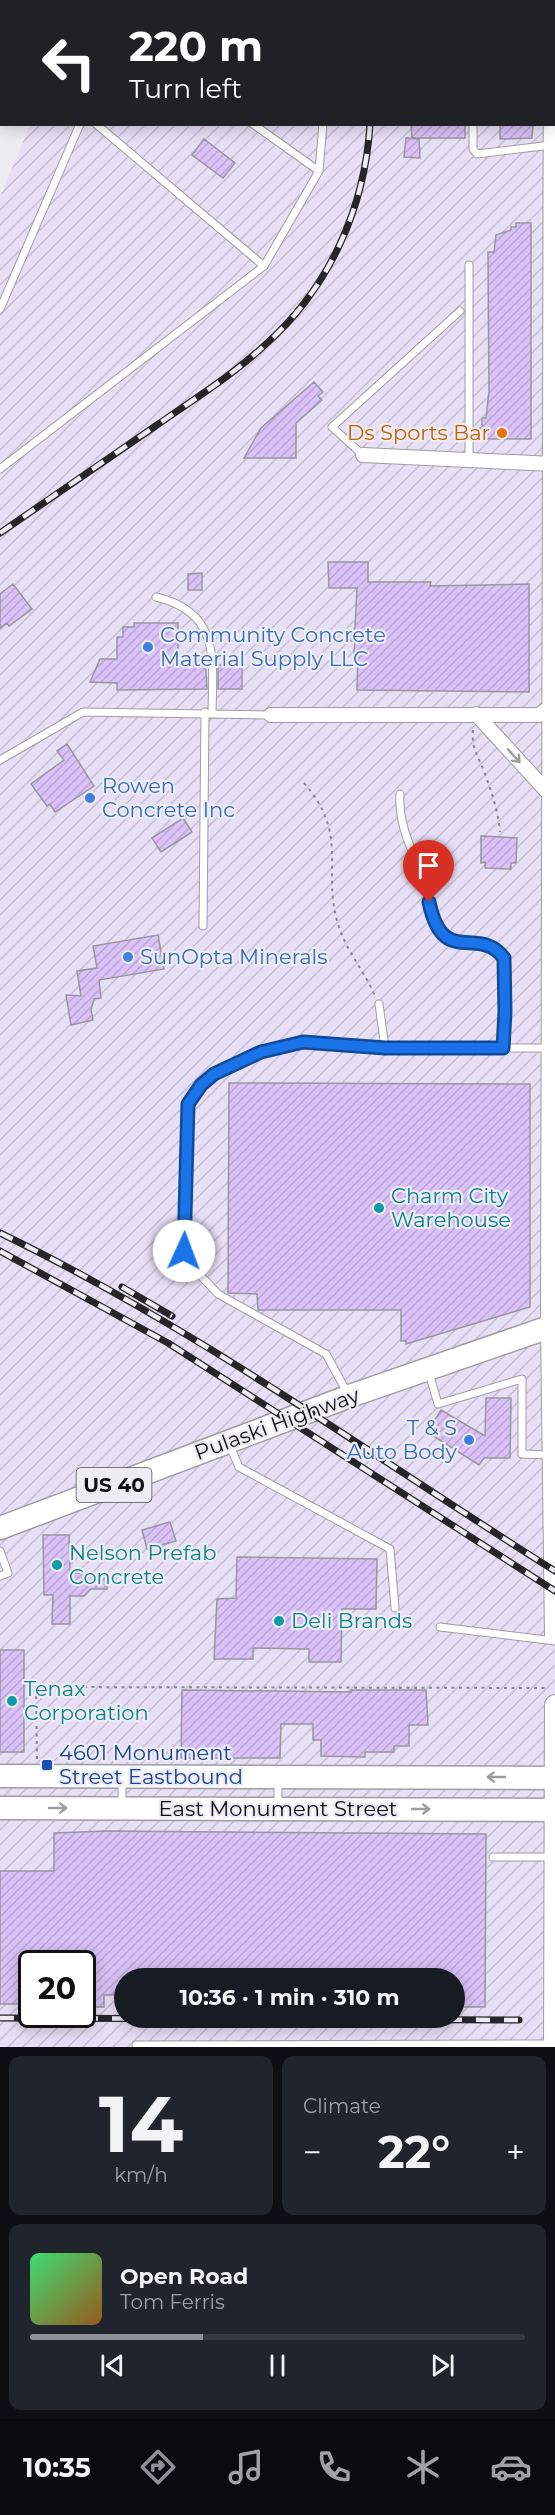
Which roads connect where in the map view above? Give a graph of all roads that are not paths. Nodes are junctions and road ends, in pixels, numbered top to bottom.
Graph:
1 (79, 126) edge
2 (98, 126) edge
3 (256, 126) edge
4 (323, 126) edge
5 (473, 126) edge
6 (555, 126) edge
7 (554, 141) edge
8 (319, 171) junction
9 (554, 184) edge
10 (264, 266) junction
11 (469, 266) dead end
12 (0, 309) edge
13 (460, 311) dead end
14 (554, 328) edge
15 (554, 405) edge
16 (363, 455) joint
17 (470, 460) junction
18 (553, 464) junction
19 (0, 469) edge
20 (156, 597) dead end
21 (554, 703) edge
22 (208, 712) junction
23 (476, 714) junction
24 (271, 715) joint
25 (0, 760) edge
26 (400, 794) dead end
27 (552, 798) junction
28 (554, 872) edge
29 (203, 926) dead end
30 (379, 1004) road end
31 (385, 1048) junction
32 (503, 1048) junction
33 (552, 1048) junction
34 (553, 1189) edge
35 (553, 1235) edge
36 (553, 1325) edge
37 (428, 1369) junction
38 (553, 1382) edge
39 (350, 1396) junction
40 (228, 1442) junction
41 (552, 1455) junction
42 (0, 1528) edge
43 (0, 1551) edge
44 (0, 1576) edge
45 (395, 1608) dead end
46 (440, 1627) dead end
47 (555, 1634) edge
48 (555, 1641) edge
49 (555, 1705) edge
50 (0, 1776) edge
51 (122, 1776) junction
52 (278, 1777) junction
53 (555, 1778) edge
54 (0, 1808) edge
55 (122, 1808) junction
56 (278, 1809) junction
57 (555, 1810) edge
58 (493, 1857) dead end
59 (555, 1857) edge
60 (555, 1918) edge
61 (555, 1961) edge
62 (136, 2045) dead end
63 (554, 2046) edge

1 - 12 lane
2 - 10 lane
3 - 8 lane
4 - 8 lane
5 - 7 lane
6 - 7 street
7 - 9 street
8 - 10 lane
9 - 14 street
10 - 19 lane
11 - 17 lane
13 - 16 lane
14 - 15 street
15 - 18 street
16 - 17 street
17 - 18 street
18 - 21 street
20 - 22 lane
21 - 23 street
21 - 27 street
22 - 24 lane
22 - 25 lane
22 - 29 lane
23 - 24 street
23 -> 27 street
26 - 32 lane
27 - 28 street
28 - 33 street
30 - 31 lane
31 - 32 lane
31 - 39 lane
32 - 33 lane
33 - 34 street
34 - 35 street
35 - 36 street
36 - 37 main road, Pulaski Highway / US 40
36 - 38 street
37 - 39 main road, Pulaski Highway / US 40
37 - 41 lane
38 - 41 street
39 - 40 main road, Pulaski Highway / US 40
40 - 42 main road, Pulaski Highway / US 40
40 - 45 lane
41 - 47 street
43 - 44 lane
46 - 48 lane
49 - 53 street
50 - 51 main road, East Monument Street
51 - 52 main road, East Monument Street
51 - 55 lane
53 -> 52 main road, East Monument Street
52 - 56 lane
53 - 57 street
54 -> 55 main road, East Monument Street
55 - 56 main road, East Monument Street
56 -> 57 main road, East Monument Street
57 - 59 street
58 - 59 lane
59 - 60 street
60 - 61 street
61 - 63 street
62 - 63 lane

